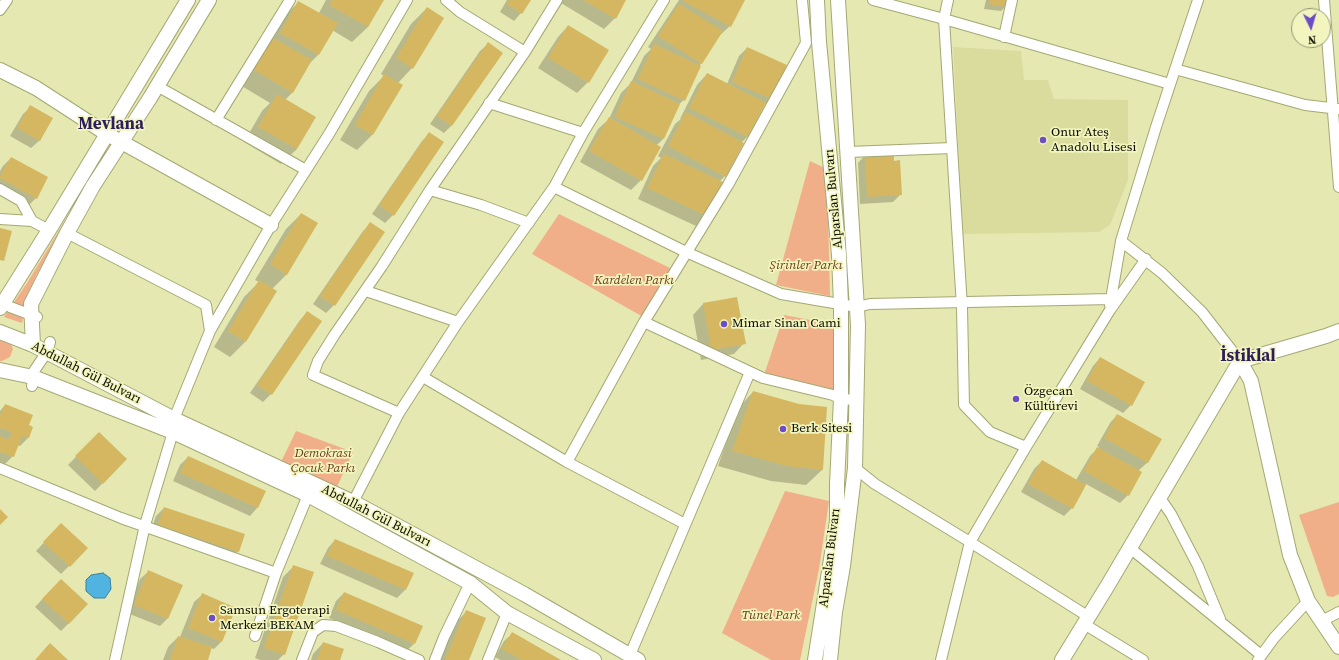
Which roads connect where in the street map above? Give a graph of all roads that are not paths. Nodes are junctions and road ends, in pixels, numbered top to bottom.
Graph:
1 (7, 0) edge
2 (188, 0) edge
3 (209, 0) edge
4 (290, 0) edge
5 (407, 0) edge
6 (446, 0) edge
7 (557, 0) edge
8 (664, 0) edge
9 (802, 0) edge
10 (817, 0) edge
11 (838, 0) edge
12 (872, 0) edge
13 (948, 0) edge
14 (1012, 0) edge
15 (1198, 0) edge
16 (1324, 0) edge
17 (0, 10) edge
18 (944, 19) junction
19 (1004, 37) junction
20 (812, 43) junction
21 (525, 52) junction
22 (1175, 69) junction
23 (0, 70) edge
24 (1170, 84) junction
25 (157, 86) junction
26 (489, 103) junction
27 (1336, 108) edge
28 (216, 120) junction
29 (583, 133) junction
30 (108, 134) junction
31 (122, 141) junction
32 (952, 148) junction
33 (848, 152) junction
34 (306, 170) junction
35 (554, 187) junction
36 (1339, 187) edge
37 (0, 189) edge
38 (430, 190) junction
39 (0, 219) edge
40 (32, 221) junction
41 (529, 223) junction
42 (271, 225) junction
43 (49, 230) junction
44 (67, 233) junction
45 (1122, 241) junction
46 (686, 252) junction
47 (1146, 259) junction
48 (366, 291) junction
49 (962, 302) junction
50 (1, 303) edge
51 (841, 305) junction
52 (1111, 305) junction
53 (856, 307) junction
54 (34, 316) junction
55 (458, 322) junction
56 (644, 322) junction
57 (1339, 330) edge
58 (210, 331) junction
59 (0, 332) edge
60 (33, 345) junction
61 (48, 347) junction
62 (1240, 362) junction
63 (0, 370) edge
64 (750, 372) junction
65 (423, 377) junction
66 (33, 382) junction
67 (841, 399) junction
68 (857, 400) junction
69 (399, 412) junction
70 (174, 425) junction
71 (1026, 447) junction
72 (568, 462) junction
73 (0, 468) edge
74 (855, 468) junction
75 (308, 495) junction
76 (1160, 498) junction
77 (353, 502) junction
78 (685, 524) junction
79 (145, 525) junction
80 (970, 542) junction
81 (1130, 548) junction
82 (276, 573) junction
83 (470, 583) junction
84 (1308, 601) junction
85 (1339, 612) edge
86 (507, 613) junction
87 (1087, 620) junction
88 (1220, 621) junction
89 (1322, 621) junction
90 (256, 636) dead end
91 (1339, 646) edge
92 (634, 658) edge
93 (1260, 658) edge
94 (115, 660) edge
95 (302, 660) edge
96 (419, 660) edge
97 (435, 660) edge
98 (488, 660) edge
99 (594, 660) edge
100 (815, 660) edge
101 (830, 660) edge
102 (941, 660) edge
103 (1062, 660) edge
104 (1143, 660) edge

1 - 17 street
2 - 30 main road
3 - 25 main road
4 - 28 street
5 - 34 street
6 - 21 street
7 - 21 street
8 - 29 street
9 - 20 street
10 - 20 main road, Alparslan Bulvarı
11 - 33 main road, Alparslan Bulvarı
12 - 18 street
13 - 18 street
14 - 19 street
15 - 22 street
16 - 27 street
18 - 19 street
18 - 32 street
19 - 24 street
20 - 46 street
20 - 51 main road, Alparslan Bulvarı
21 - 26 street
22 - 24 street
22 - 27 street
23 - 30 main road
24 - 45 street
25 - 28 street
25 - 31 main road
26 - 29 street
26 - 38 street
27 - 36 street
28 - 34 street
29 - 35 street
30 - 31 main road
30 - 43 main road
31 - 42 main road
31 - 44 main road
32 - 33 street
32 - 49 street
33 - 53 main road, Alparslan Bulvarı
34 - 42 street
35 - 41 street
35 - 46 street
37 - 40 street
38 - 41 street
38 - 48 street
39 - 40 street
40 - 43 street
41 - 55 street
42 - 58 street
43 - 50 main road
44 - 54 main road
44 - 58 street
45 - 47 street
45 - 52 street
46 - 51 street
46 - 56 street
47 - 52 street
47 - 62 street
48 - 55 street
48 - 69 street
49 - 52 street
49 - 53 street
49 - 71 street
50 - 54 street
51 - 53 street
51 - 67 main road, Alparslan Bulvarı
52 - 71 street
53 - 68 main road, Alparslan Bulvarı
54 - 60 main road
55 - 65 street
56 - 64 street
56 - 72 street
57 - 62 main road
58 - 70 street
59 - 60 main road, Abdullah Gül Bulvarı
60 - 61 main road, Abdullah Gül Bulvarı
61 - 66 street
61 - 70 main road, Abdullah Gül Bulvarı
62 - 76 main road
62 - 84 main road
63 - 66 main road, Abdullah Gül Bulvarı
64 - 67 street
64 - 78 street
65 - 69 street
65 - 72 street
66 - 70 main road, Abdullah Gül Bulvarı
67 - 68 street
67 - 100 main road, Alparslan Bulvarı
68 - 74 main road, Alparslan Bulvarı
69 - 77 street
70 - 75 main road, Abdullah Gül Bulvarı
70 - 77 main road, Abdullah Gül Bulvarı
70 - 79 street
71 - 80 street
72 - 78 street
73 - 79 street
74 - 80 street
74 - 101 main road, Alparslan Bulvarı
75 - 82 street
75 - 83 main road, Abdullah Gül Bulvarı
76 - 81 main road
76 - 88 street
77 - 92 main road, Abdullah Gül Bulvarı
78 - 92 street
79 - 82 street
79 - 94 street
80 - 87 street
80 - 102 street
81 - 87 main road
81 - 88 street
82 - 90 street
83 - 86 main road, Abdullah Gül Bulvarı
83 - 97 street
84 - 89 main road
84 - 93 street
85 - 89 street
86 - 98 street
86 - 99 main road, Abdullah Gül Bulvarı
87 - 103 main road
87 - 104 street
88 - 93 street
89 - 91 main road
95 - 96 street

